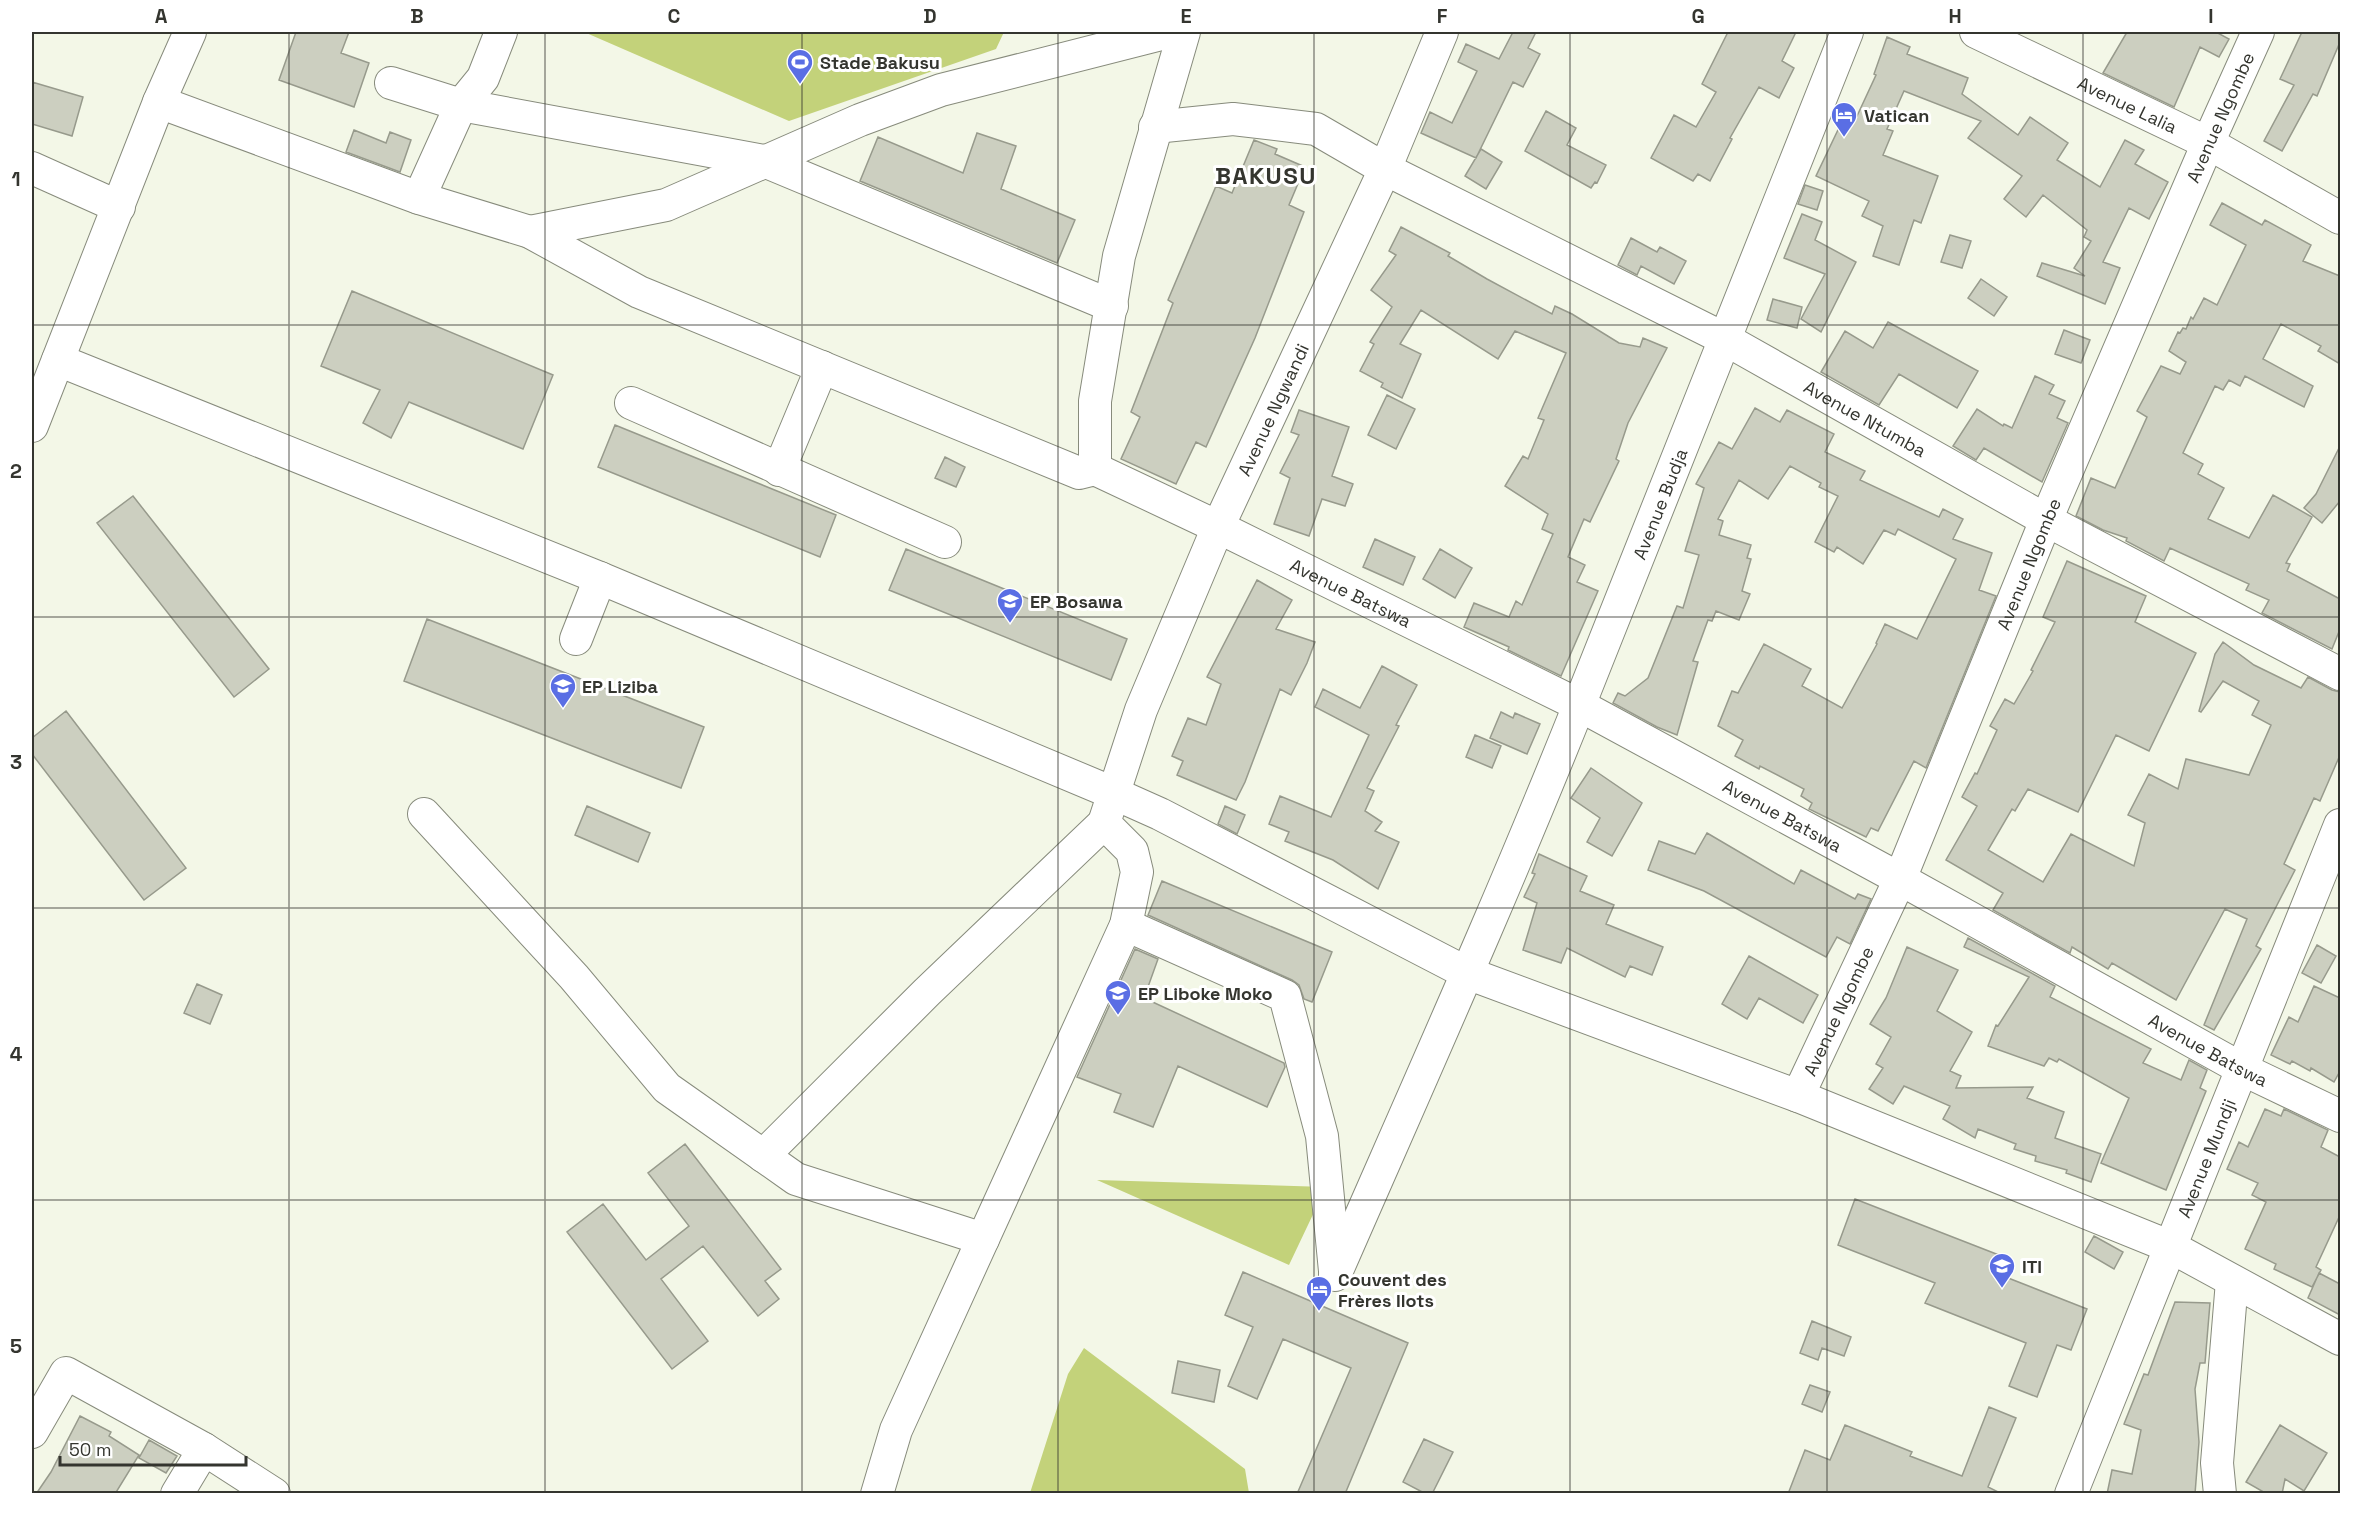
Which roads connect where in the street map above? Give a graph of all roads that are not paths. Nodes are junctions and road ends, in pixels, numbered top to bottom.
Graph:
1 (190, 32) edge
2 (501, 32) edge
3 (1169, 32) edge
4 (1184, 32) edge
5 (1442, 32) edge
6 (1847, 32) edge
7 (1976, 32) edge
8 (2258, 32) edge
9 (391, 82) dead end
10 (159, 102) junction
11 (461, 105) junction
12 (1155, 127) junction
13 (2208, 143) junction
14 (764, 161) junction
15 (32, 168) edge
16 (1385, 169) junction
17 (419, 198) junction
18 (119, 207) junction
19 (2340, 218) edge
20 (530, 232) junction
21 (1112, 306) junction
22 (1723, 338) junction
23 (58, 360) junction
24 (822, 367) junction
25 (631, 403) dead end
26 (32, 426) edge
27 (1095, 469) junction
28 (779, 470) junction
29 (2046, 520) junction
30 (1218, 527) junction
31 (945, 542) dead end
32 (600, 578) junction
33 (576, 639) dead end
34 (2340, 674) edge
35 (1579, 705) junction
36 (1113, 793) junction
37 (424, 814) dead end
38 (1104, 823) junction
39 (2340, 825) edge
40 (1900, 879) junction
41 (1126, 925) junction
42 (1467, 973) junction
43 (2244, 1070) junction
44 (1798, 1096) junction
45 (2340, 1116) edge
46 (763, 1156) junction
47 (983, 1239) junction
48 (2171, 1247) junction
49 (2232, 1281) junction
50 (2340, 1339) edge
51 (32, 1432) edge
52 (204, 1449) junction
53 (177, 1494) edge
54 (274, 1494) edge
55 (877, 1494) edge
56 (2071, 1494) edge
57 (2220, 1494) edge

1 - 10 street
2 - 11 street
3 - 14 street
4 - 12 street
5 - 16 street, Avenue Ngwandi
6 - 22 street, Avenue Budja
7 - 13 street, Avenue Lalia
8 - 13 street, Avenue Ngombe
9 - 11 street
10 - 17 street
10 - 18 street
11 - 14 street
11 - 17 street
12 - 16 street, Avenue Ntumba
12 - 21 street
13 - 19 street, Avenue Lalia
13 - 29 street, Avenue Ngombe
14 - 20 street
14 - 21 street
15 - 18 street
16 - 22 street, Avenue Ntumba
16 - 30 street, Avenue Ngwandi
17 - 20 street
18 - 23 street
20 - 24 street
21 - 27 street
22 - 29 street, Avenue Ntumba
22 - 35 street, Avenue Budja
23 - 26 street
23 - 32 street
24 - 27 street
24 - 28 street
25 - 28 street
27 - 30 street, Avenue Batswa
28 - 31 street
29 - 34 street, Avenue Ntumba
29 - 40 street, Avenue Ngombe
30 - 35 street, Avenue Batswa
30 - 36 street, Avenue Ngwandi
32 - 33 street
32 - 36 street
35 - 40 street, Avenue Batswa
35 - 42 street, Avenue Budja
36 - 38 street, Avenue Ngwandi
36 - 42 street
37 - 46 street
38 - 41 street
38 - 46 street
39 - 43 street, Avenue Mundji
40 - 43 street, Avenue Batswa
40 - 44 street, Avenue Ngombe
41 - 42 street, Avenue Budja
41 - 47 street
42 - 44 street
43 - 45 street, Avenue Batswa
43 - 48 street, Avenue Mundji
44 - 48 street
46 - 47 street
47 - 55 street
48 - 49 street
48 - 56 street, Avenue Mundji
49 - 50 street
49 - 57 street
51 - 52 street
52 - 53 street
52 - 54 street

